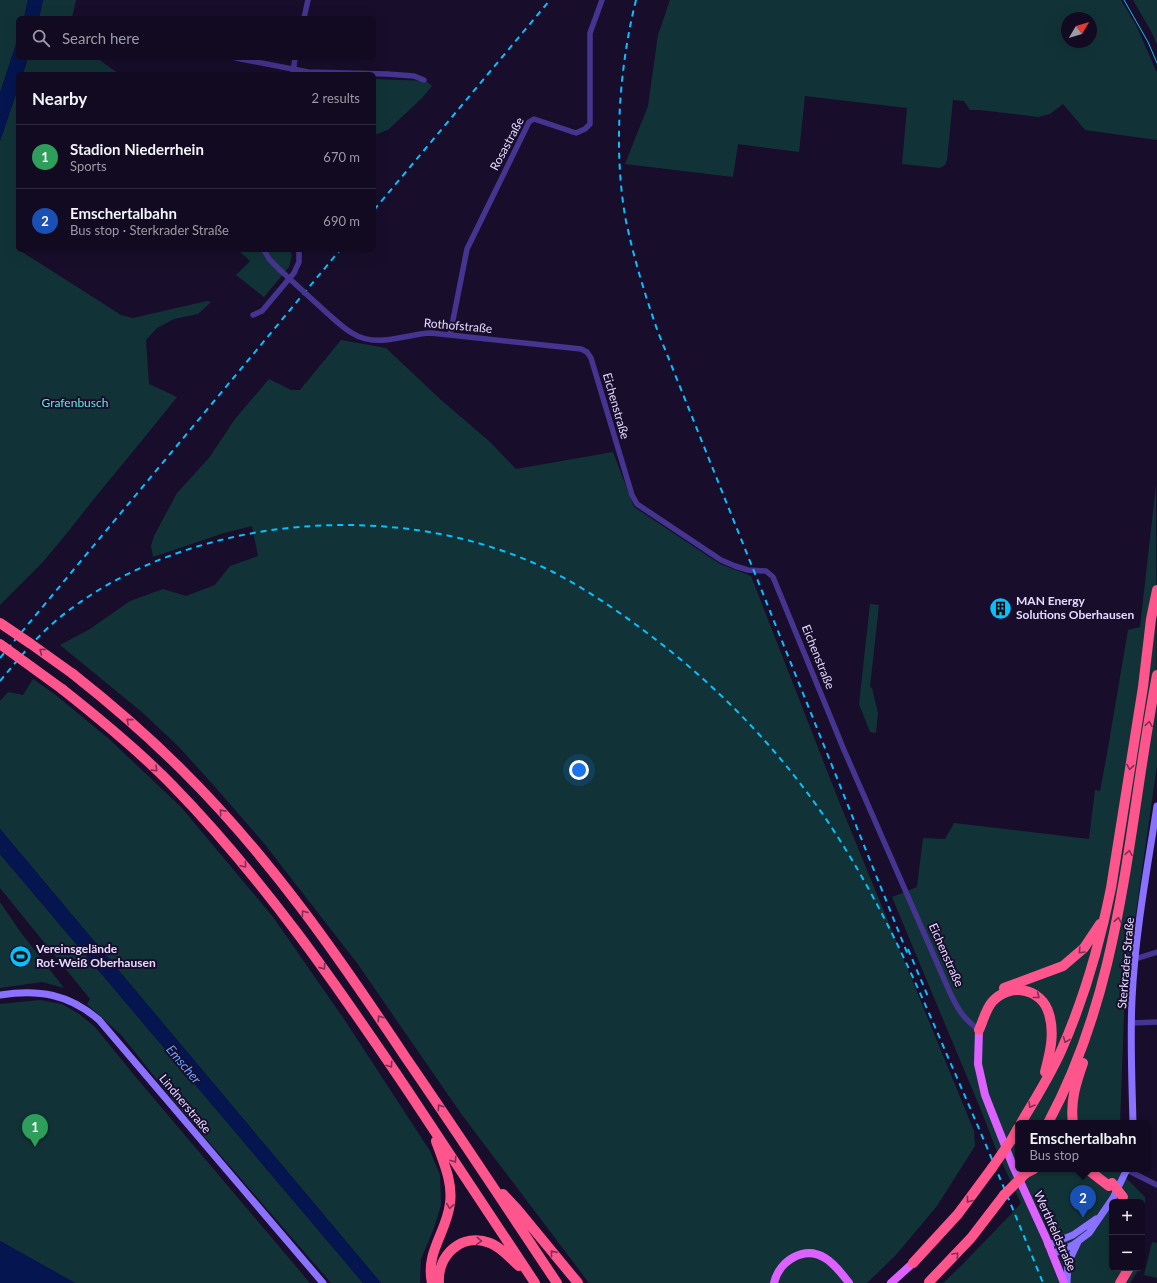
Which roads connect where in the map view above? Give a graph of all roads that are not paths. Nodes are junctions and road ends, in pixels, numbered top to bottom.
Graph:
1 (308, 0) edge
2 (602, 0) edge
3 (304, 16) edge
4 (244, 60) edge
5 (295, 60) edge
6 (293, 72) edge
7 (308, 72) edge
8 (376, 74) edge
9 (424, 80) dead end
10 (265, 252) edge
11 (299, 252) edge
12 (253, 315) dead end
13 (450, 335) junction
14 (587, 352) joint
15 (1157, 590) edge
16 (1157, 621) edge
17 (0, 623) edge
18 (0, 644) edge
19 (1157, 675) edge
20 (1143, 688) junction
21 (1157, 806) edge
22 (1104, 920) junction
23 (1157, 952) edge
24 (1135, 959) junction
25 (0, 994) edge
26 (1095, 1012) junction
27 (1157, 1022) edge
28 (1132, 1023) junction
29 (979, 1030) junction
30 (1042, 1087) junction
31 (1023, 1120) edge
32 (1049, 1120) edge
33 (1073, 1120) edge
34 (1133, 1120) edge
35 (432, 1128) junction
36 (1015, 1134) edge
37 (1015, 1171) edge
38 (1016, 1172) edge
39 (1025, 1172) edge
40 (1092, 1172) edge
41 (1100, 1172) edge
42 (1126, 1172) edge
43 (1131, 1172) edge
44 (485, 1174) junction
45 (1110, 1184) junction
46 (1157, 1185) edge
47 (1122, 1199) edge
48 (1101, 1215) junction
49 (1078, 1242) junction
50 (1048, 1245) junction
51 (1052, 1254) junction
52 (913, 1263) joint
53 (1127, 1271) edge
54 (1132, 1271) edge
55 (532, 1279) edge
56 (323, 1283) edge
57 (432, 1283) edge
58 (439, 1283) edge
59 (557, 1283) edge
60 (578, 1283) edge
61 (774, 1283) edge
62 (849, 1283) edge
63 (891, 1283) edge
64 (928, 1283) edge
65 (1066, 1283) edge
66 (1120, 1283) edge
67 (1126, 1283) edge

1 - 3 street
2 - 13 street, Rosastraße
4 - 6 street
5 - 6 street
6 - 7 street
8 - 9 street
10 - 13 street, Rothofstraße, bridge
11 - 12 street
13 - 14 street, Rothofstraße
14 - 29 street, Eichenstraße
15 - 20 highway
16 - 20 highway
44 -> 17 highway, bridge
18 -> 35 highway, bridge
26 -> 19 highway
20 -> 22 highway
21 - 24 street, Sterkrader Straße
22 -> 29 highway
22 -> 30 highway
23 - 24 street
24 - 28 street, Sterkrader Straße
25 - 56 street, Lindnerstraße
26 - 32 highway
26 - 33 highway
27 - 28 street
28 - 34 street, Sterkrader Straße
29 -> 30 highway
29 - 37 main road, Werthfeldstraße
30 -> 31 highway
35 -> 55 highway
35 -> 57 highway
36 -> 52 highway, bridge
38 - 50 main road, Werthfeldstraße
64 -> 39 highway, bridge
40 - 45 highway
41 - 45 highway
42 - 48 street
43 - 46 street
44 - 59 highway
60 -> 44 highway
45 - 47 highway
48 - 49 street
48 - 50 street
49 - 51 street
49 - 65 street
50 - 51 main road, Werthfeldstraße
51 - 65 main road, Werthfeldstraße
52 - 63 main road
53 - 66 highway
54 - 67 highway
58 -> 55 highway
61 - 62 main road

